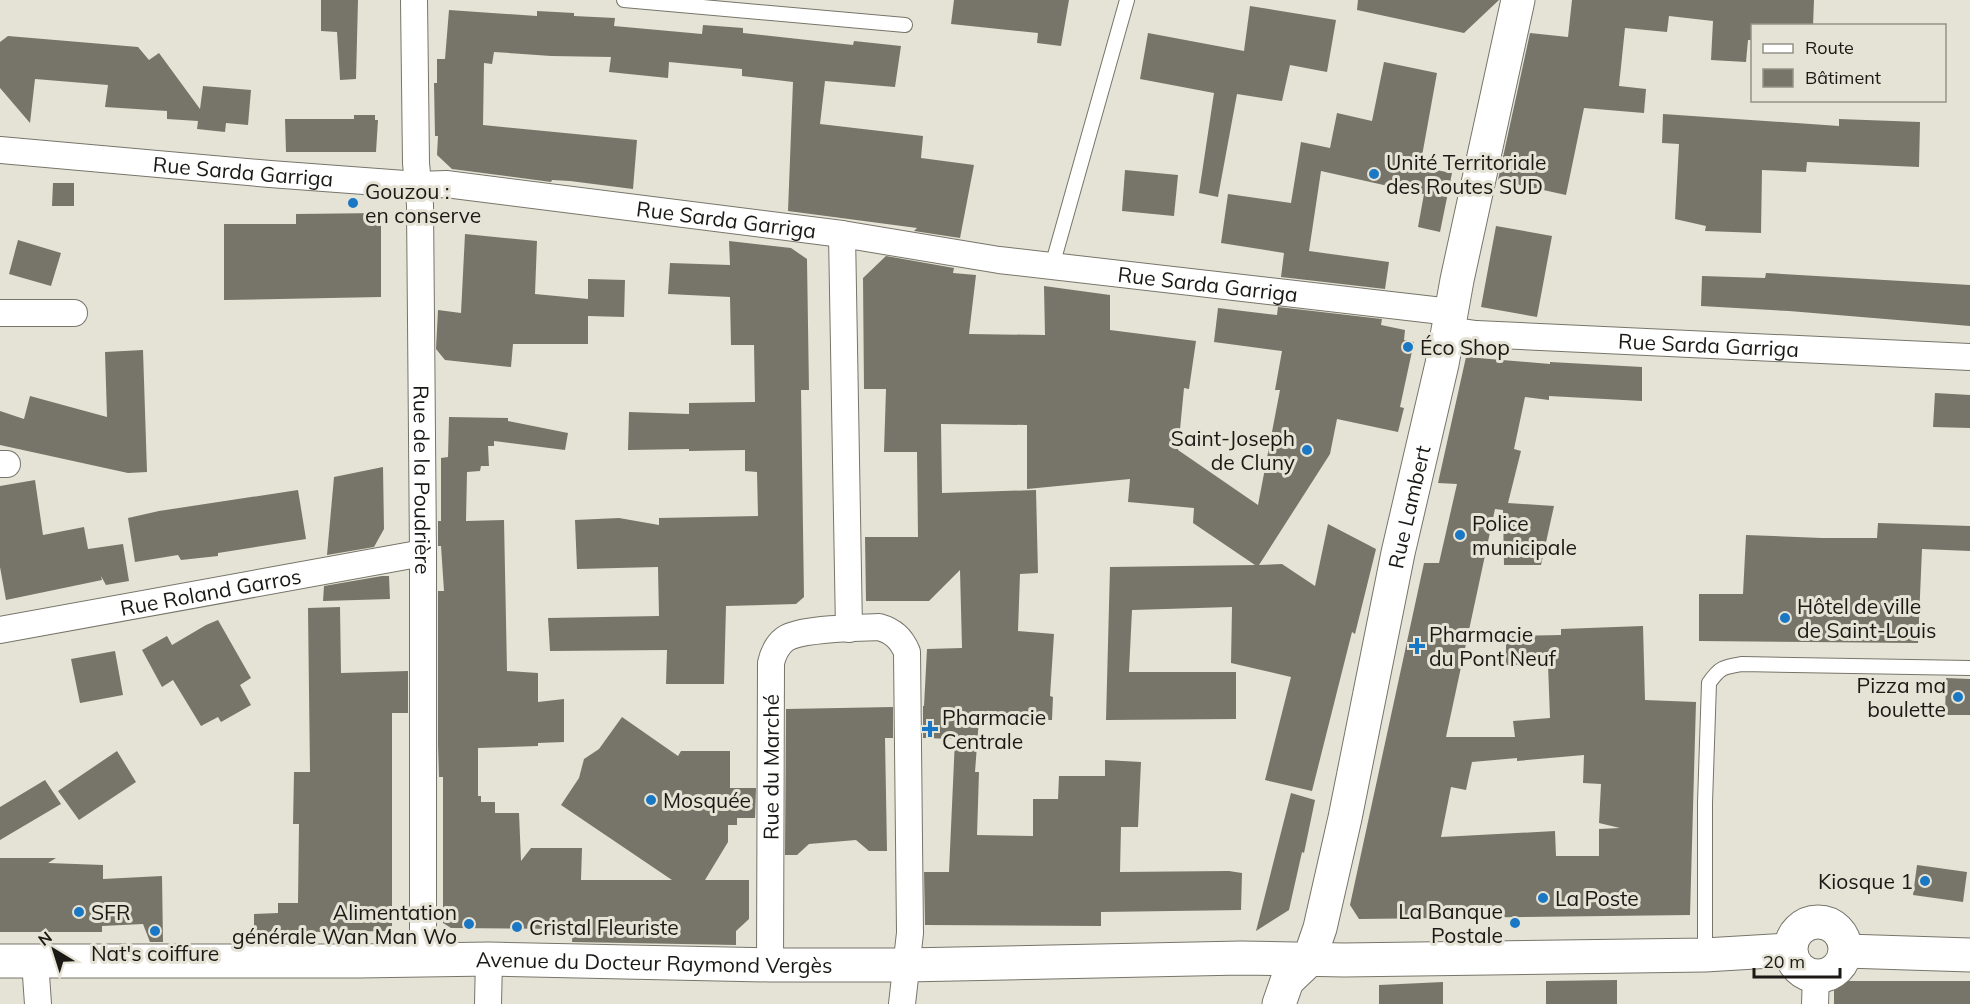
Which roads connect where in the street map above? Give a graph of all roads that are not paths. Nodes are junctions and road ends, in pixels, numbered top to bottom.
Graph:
1 (414, 0) edge
2 (624, 0) edge
3 (1127, 0) edge
4 (1518, 0) edge
5 (905, 25) dead end
6 (0, 150) edge
7 (418, 184) junction
8 (843, 234) junction
9 (1052, 266) junction
10 (0, 313) edge
11 (74, 313) dead end
12 (1450, 321) junction
13 (1970, 357) edge
14 (423, 553) junction
15 (849, 629) junction
16 (0, 630) edge
17 (1970, 668) edge
18 (1970, 943) edge
19 (1791, 950) junction
20 (1846, 951) junction
21 (1888, 951) junction
22 (1705, 955) junction
23 (1970, 955) edge
24 (489, 959) junction
25 (1309, 960) junction
26 (0, 961) edge
27 (35, 961) junction
28 (423, 961) junction
29 (770, 965) junction
30 (906, 965) junction
31 (1816, 990) edge
32 (38, 1004) edge
33 (488, 1004) edge
34 (902, 1004) edge
35 (1280, 1004) edge

1 - 7 street, Rue de la Poudrière
2 - 5 lane
3 - 9 lane
4 - 12 main road, Rue Lambert
6 - 7 street, Rue Sarda Garriga
7 - 8 street, Rue Sarda Garriga
7 - 14 street, Rue de la Poudrière
8 - 9 street, Rue Sarda Garriga
8 - 15 street
9 - 12 street, Rue Sarda Garriga
10 - 11 street
12 - 13 street, Rue Sarda Garriga
12 - 25 main road, Rue Lambert
14 - 16 street, Rue Roland Garros
14 - 28 street, Rue de la Poudrière
15 - 29 street, Rue du Marché
15 - 30 street, Rue du Marché
17 - 22 lane
18 - 21 main road
19 - 20 main road
19 - 22 main road
19 - 31 main road
20 - 21 main road
20 - 31 main road
21 - 23 main road
22 - 25 main road, Avenue du Docteur Raymond Vergès
24 - 28 main road, Avenue du Docteur Raymond Vergès
24 - 29 main road, Avenue du Docteur Raymond Vergès
24 - 33 street
25 - 30 main road, Avenue du Docteur Raymond Vergès
25 - 35 main road, Rue Lambert
26 - 27 main road, Avenue du Docteur Raymond Vergès
27 - 28 main road, Avenue du Docteur Raymond Vergès
27 - 32 street
29 - 30 main road, Avenue du Docteur Raymond Vergès
30 - 34 street, Rue du Marché

